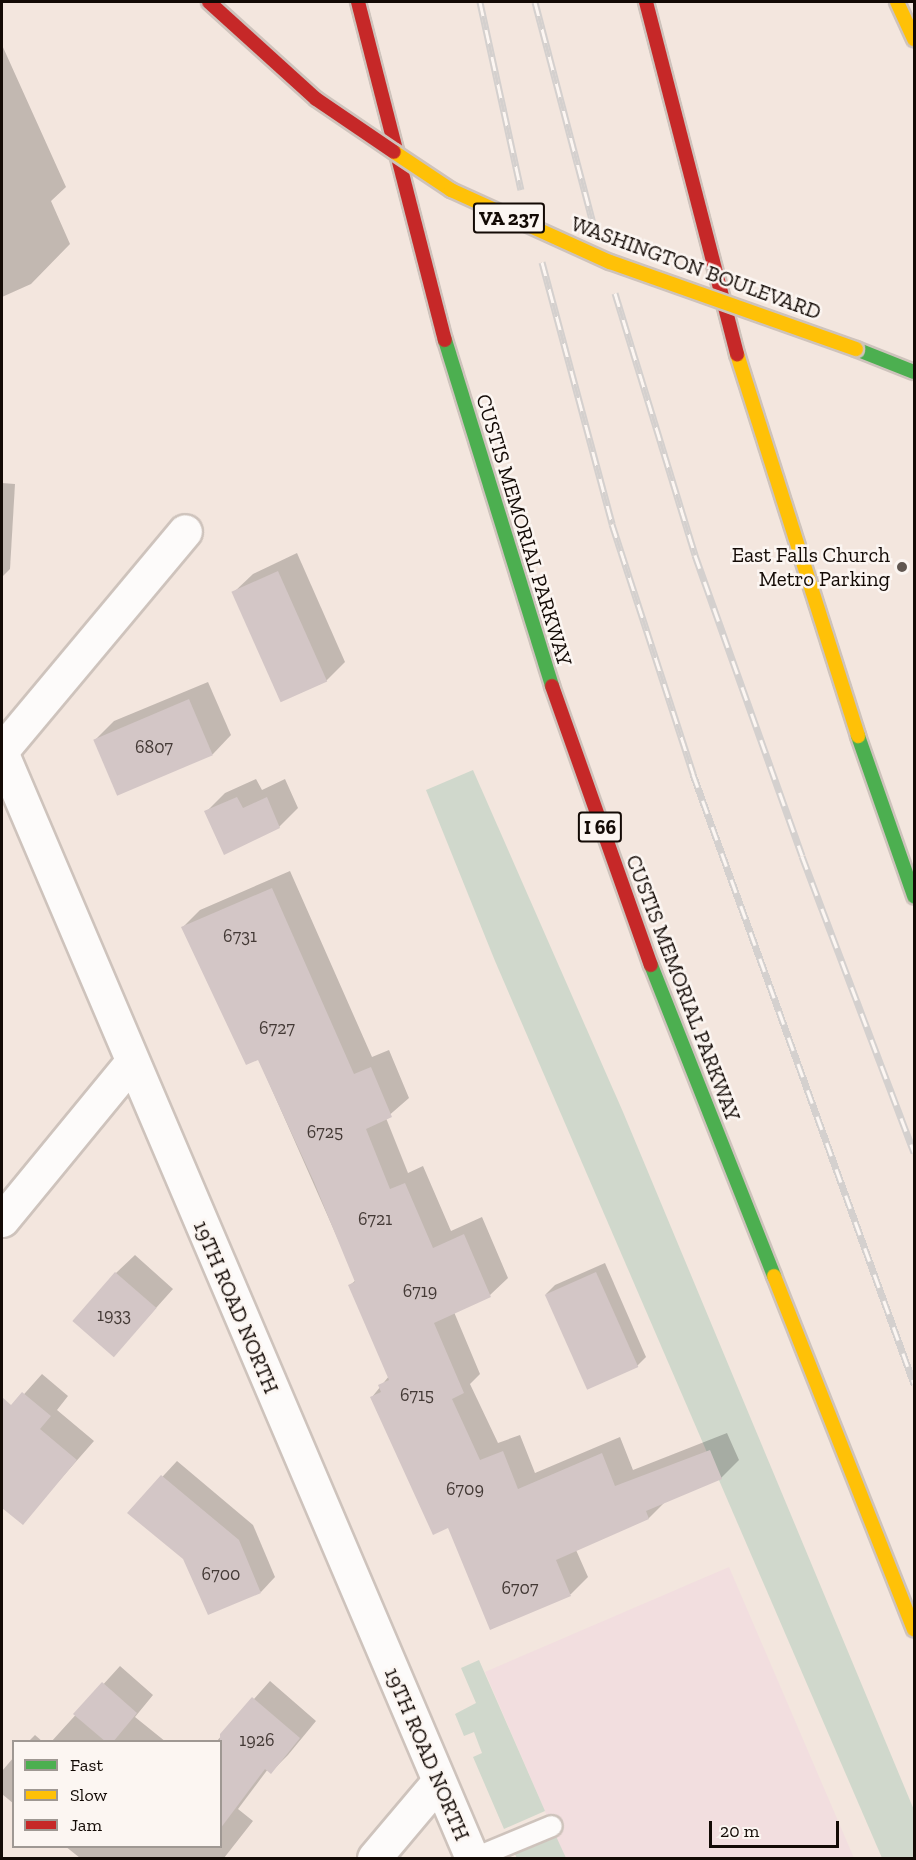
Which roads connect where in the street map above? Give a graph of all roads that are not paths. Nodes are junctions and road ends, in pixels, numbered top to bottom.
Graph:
1 (209, 2) edge
2 (358, 2) edge
3 (646, 2) edge
4 (897, 2) edge
5 (915, 39) edge
6 (915, 372) edge
7 (185, 531) dead end
8 (2, 752) edge
9 (915, 896) edge
10 (132, 1062) junction
11 (2, 1220) edge
12 (915, 1629) edge
13 (438, 1782) junction
14 (552, 1826) dead end
15 (374, 1858) edge
16 (473, 1858) edge

1 - 6 main road, WASHINGTON BOULEVARD / VA 237, bridge
2 - 12 main road, CUSTIS MEMORIAL PARKWAY / I 66
3 - 9 main road
4 - 5 main road
7 - 8 street
8 - 10 street, 19TH ROAD NORTH
10 - 11 street
10 - 13 street, 19TH ROAD NORTH
13 - 15 street
13 - 16 street, 19TH ROAD NORTH
14 - 16 lane

